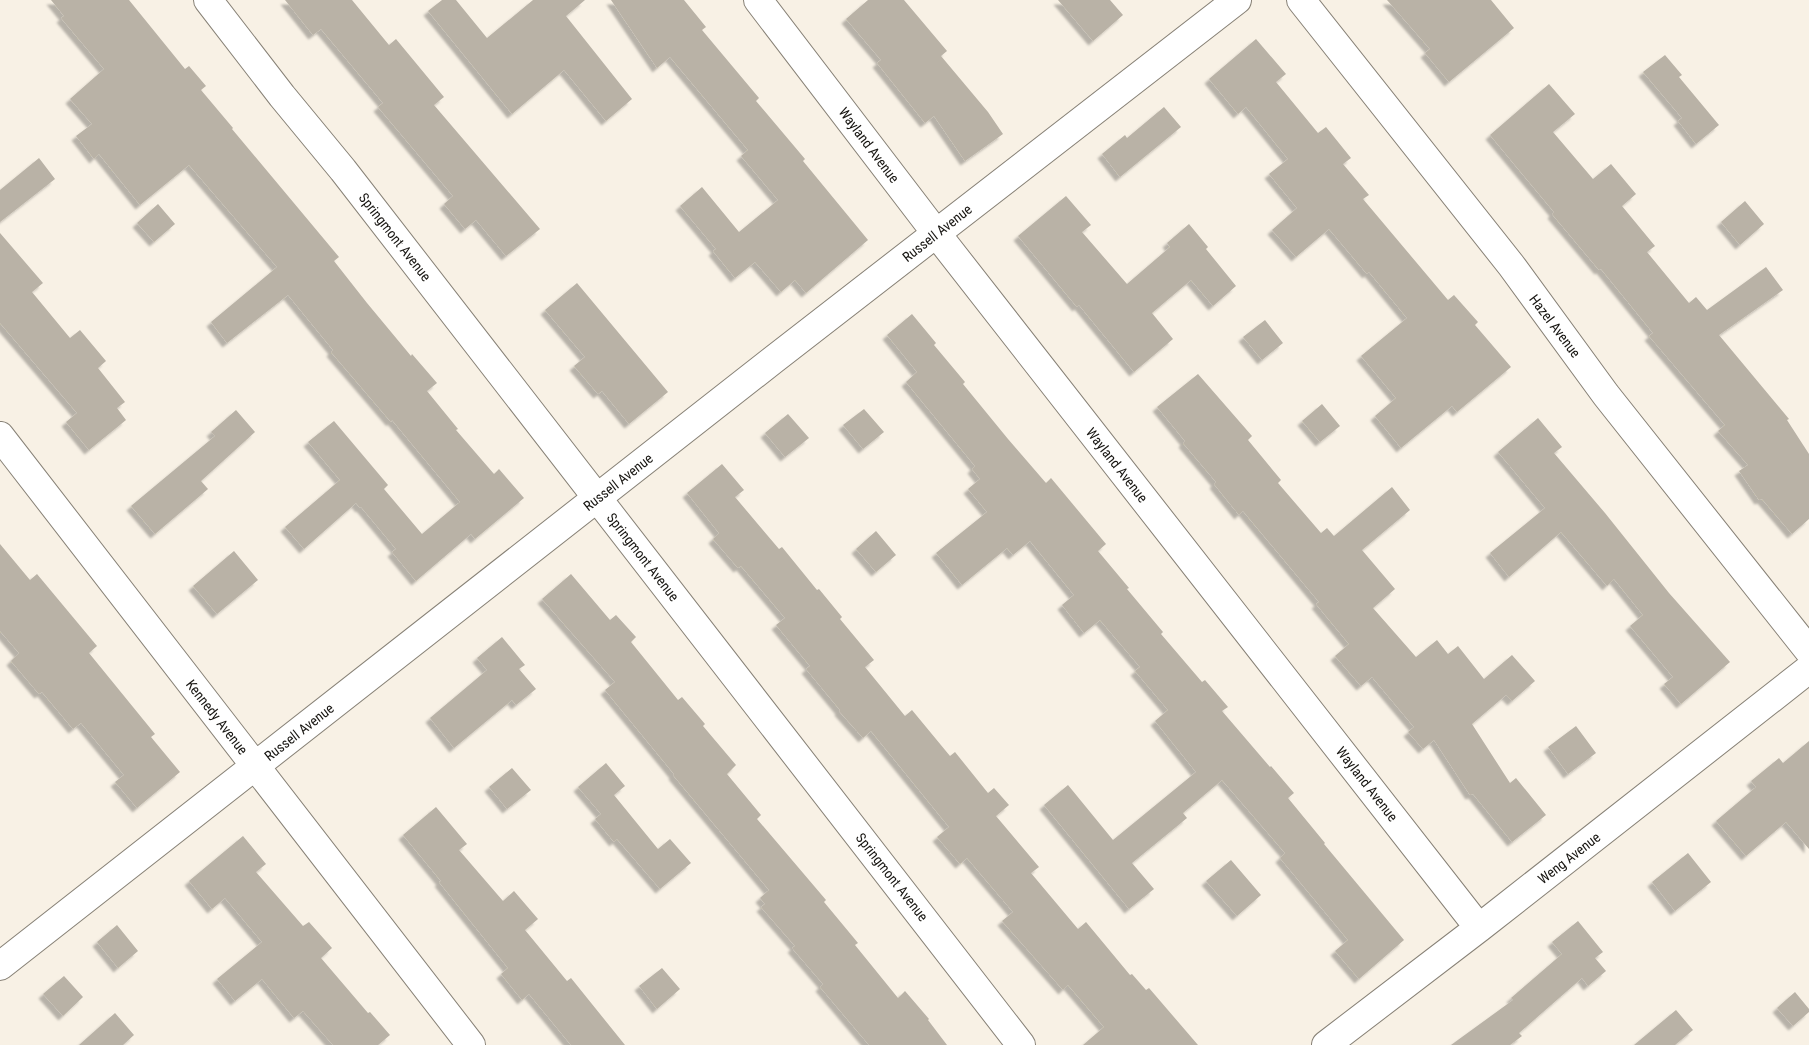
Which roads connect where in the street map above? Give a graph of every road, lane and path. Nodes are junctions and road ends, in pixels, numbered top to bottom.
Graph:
1 (208, 0) edge
2 (758, 0) edge
3 (1237, 0) edge
4 (1301, 0) edge
5 (936, 233) junction
6 (0, 436) edge
7 (598, 498) junction
8 (1809, 651) edge
9 (1809, 669) edge
10 (255, 766) junction
11 (1479, 928) junction
12 (0, 966) edge
13 (471, 1045) edge
14 (1022, 1045) edge
15 (1326, 1045) edge

1 - 7 street, Springmont Avenue
2 - 5 street, Wayland Avenue
3 - 5 street, Russell Avenue
4 - 8 street, Hazel Avenue
5 - 7 street, Russell Avenue
5 - 11 street, Wayland Avenue
6 - 10 street, Kennedy Avenue
7 - 10 street, Russell Avenue
7 - 14 street, Springmont Avenue
9 - 11 street, Weng Avenue
10 - 12 street, Russell Avenue
10 - 13 street, Kennedy Avenue
11 - 15 street, Weng Avenue

